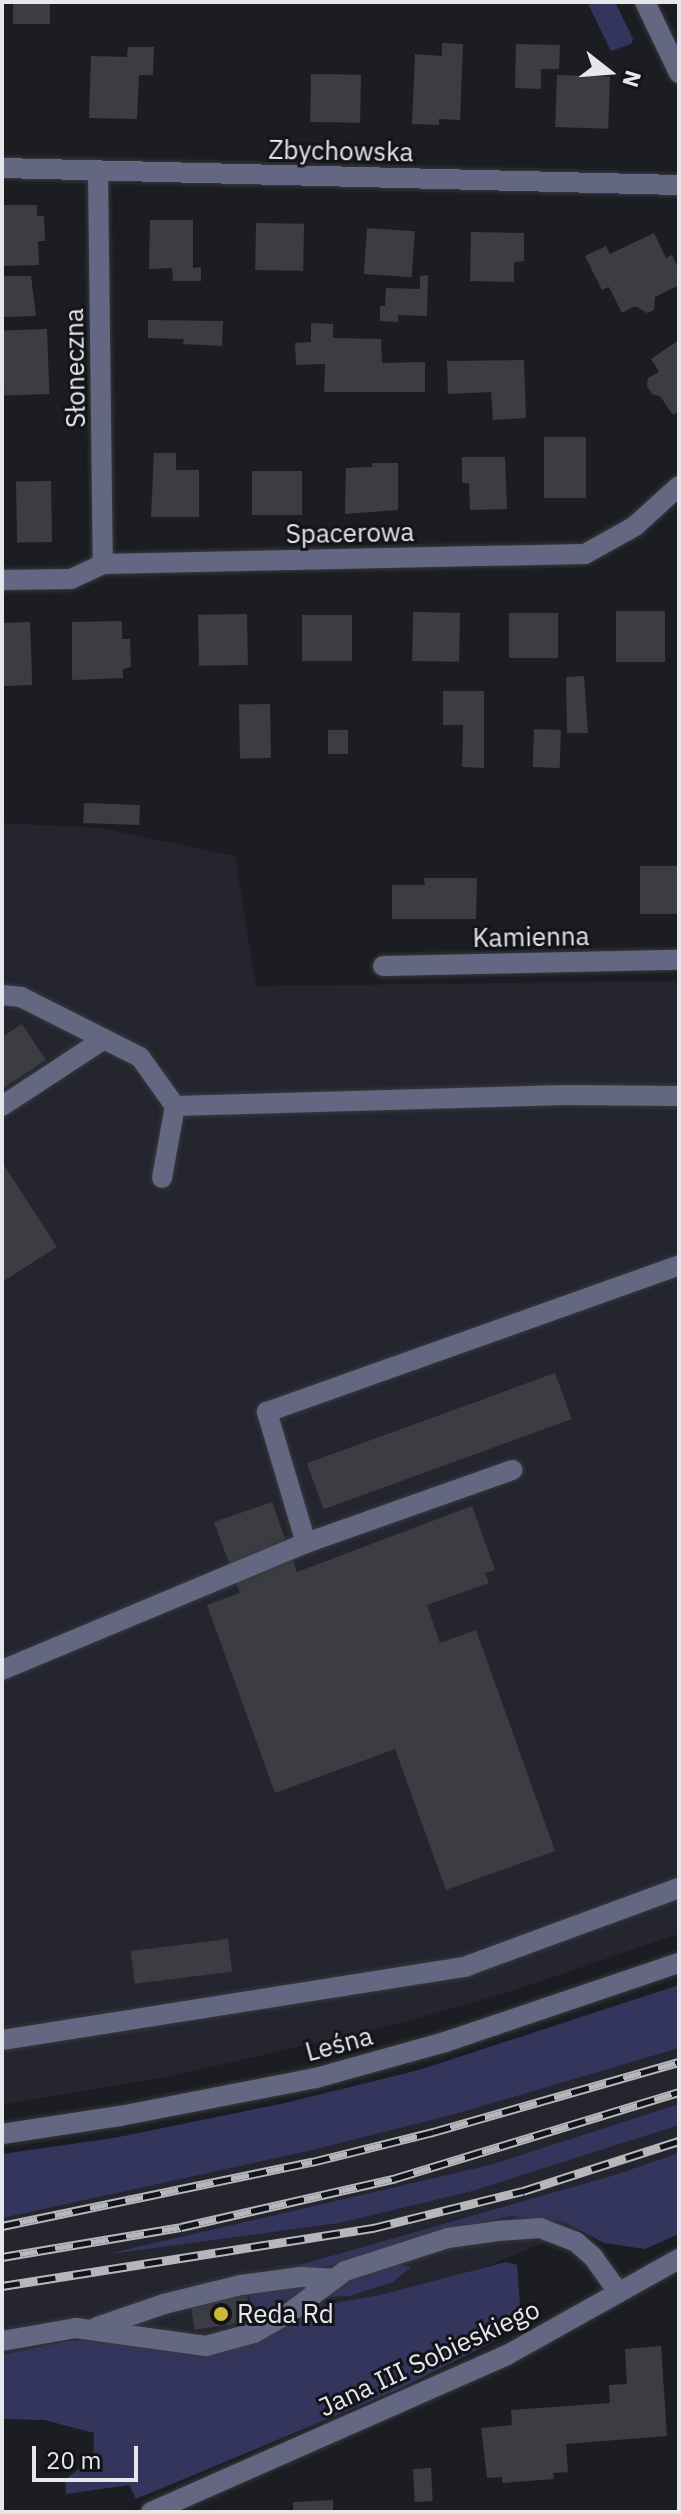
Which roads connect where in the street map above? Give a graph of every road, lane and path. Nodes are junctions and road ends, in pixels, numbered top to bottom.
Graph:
1 (645, 2) edge
2 (679, 73) edge
3 (2, 168) edge
4 (98, 172) junction
5 (679, 185) edge
6 (679, 486) edge
7 (103, 564) junction
8 (2, 580) edge
9 (679, 960) edge
10 (383, 966) dead end
11 (2, 995) edge
12 (104, 1039) junction
13 (679, 1096) edge
14 (2, 1106) edge
15 (175, 1106) junction
16 (162, 1178) dead end
17 (679, 1265) edge
18 (512, 1470) dead end
19 (306, 1543) junction
20 (2, 1670) edge
21 (679, 1888) edge
22 (679, 1963) edge
23 (2, 2040) edge
24 (2, 2134) edge
25 (679, 2259) edge
26 (334, 2279) junction
27 (619, 2293) junction
28 (89, 2330) junction
29 (2, 2341) edge
30 (151, 2512) edge

1 - 2 street
3 - 4 street, Zbychowska
4 - 5 street, Zbychowska
4 - 7 street, Słoneczna
6 - 7 street, Spacerowa
7 - 8 street, Spacerowa
9 - 10 street, Kamienna
11 - 12 street
12 - 14 street
12 - 15 street
13 - 15 street
15 - 16 street
17 - 19 street
18 - 19 street
19 - 20 street
21 - 23 street
22 - 24 street, Leśna
25 - 27 street, Jana III Sobieskiego
26 - 27 street
26 - 28 street
26 - 28 street
27 - 30 street, Jana III Sobieskiego
28 - 29 street

